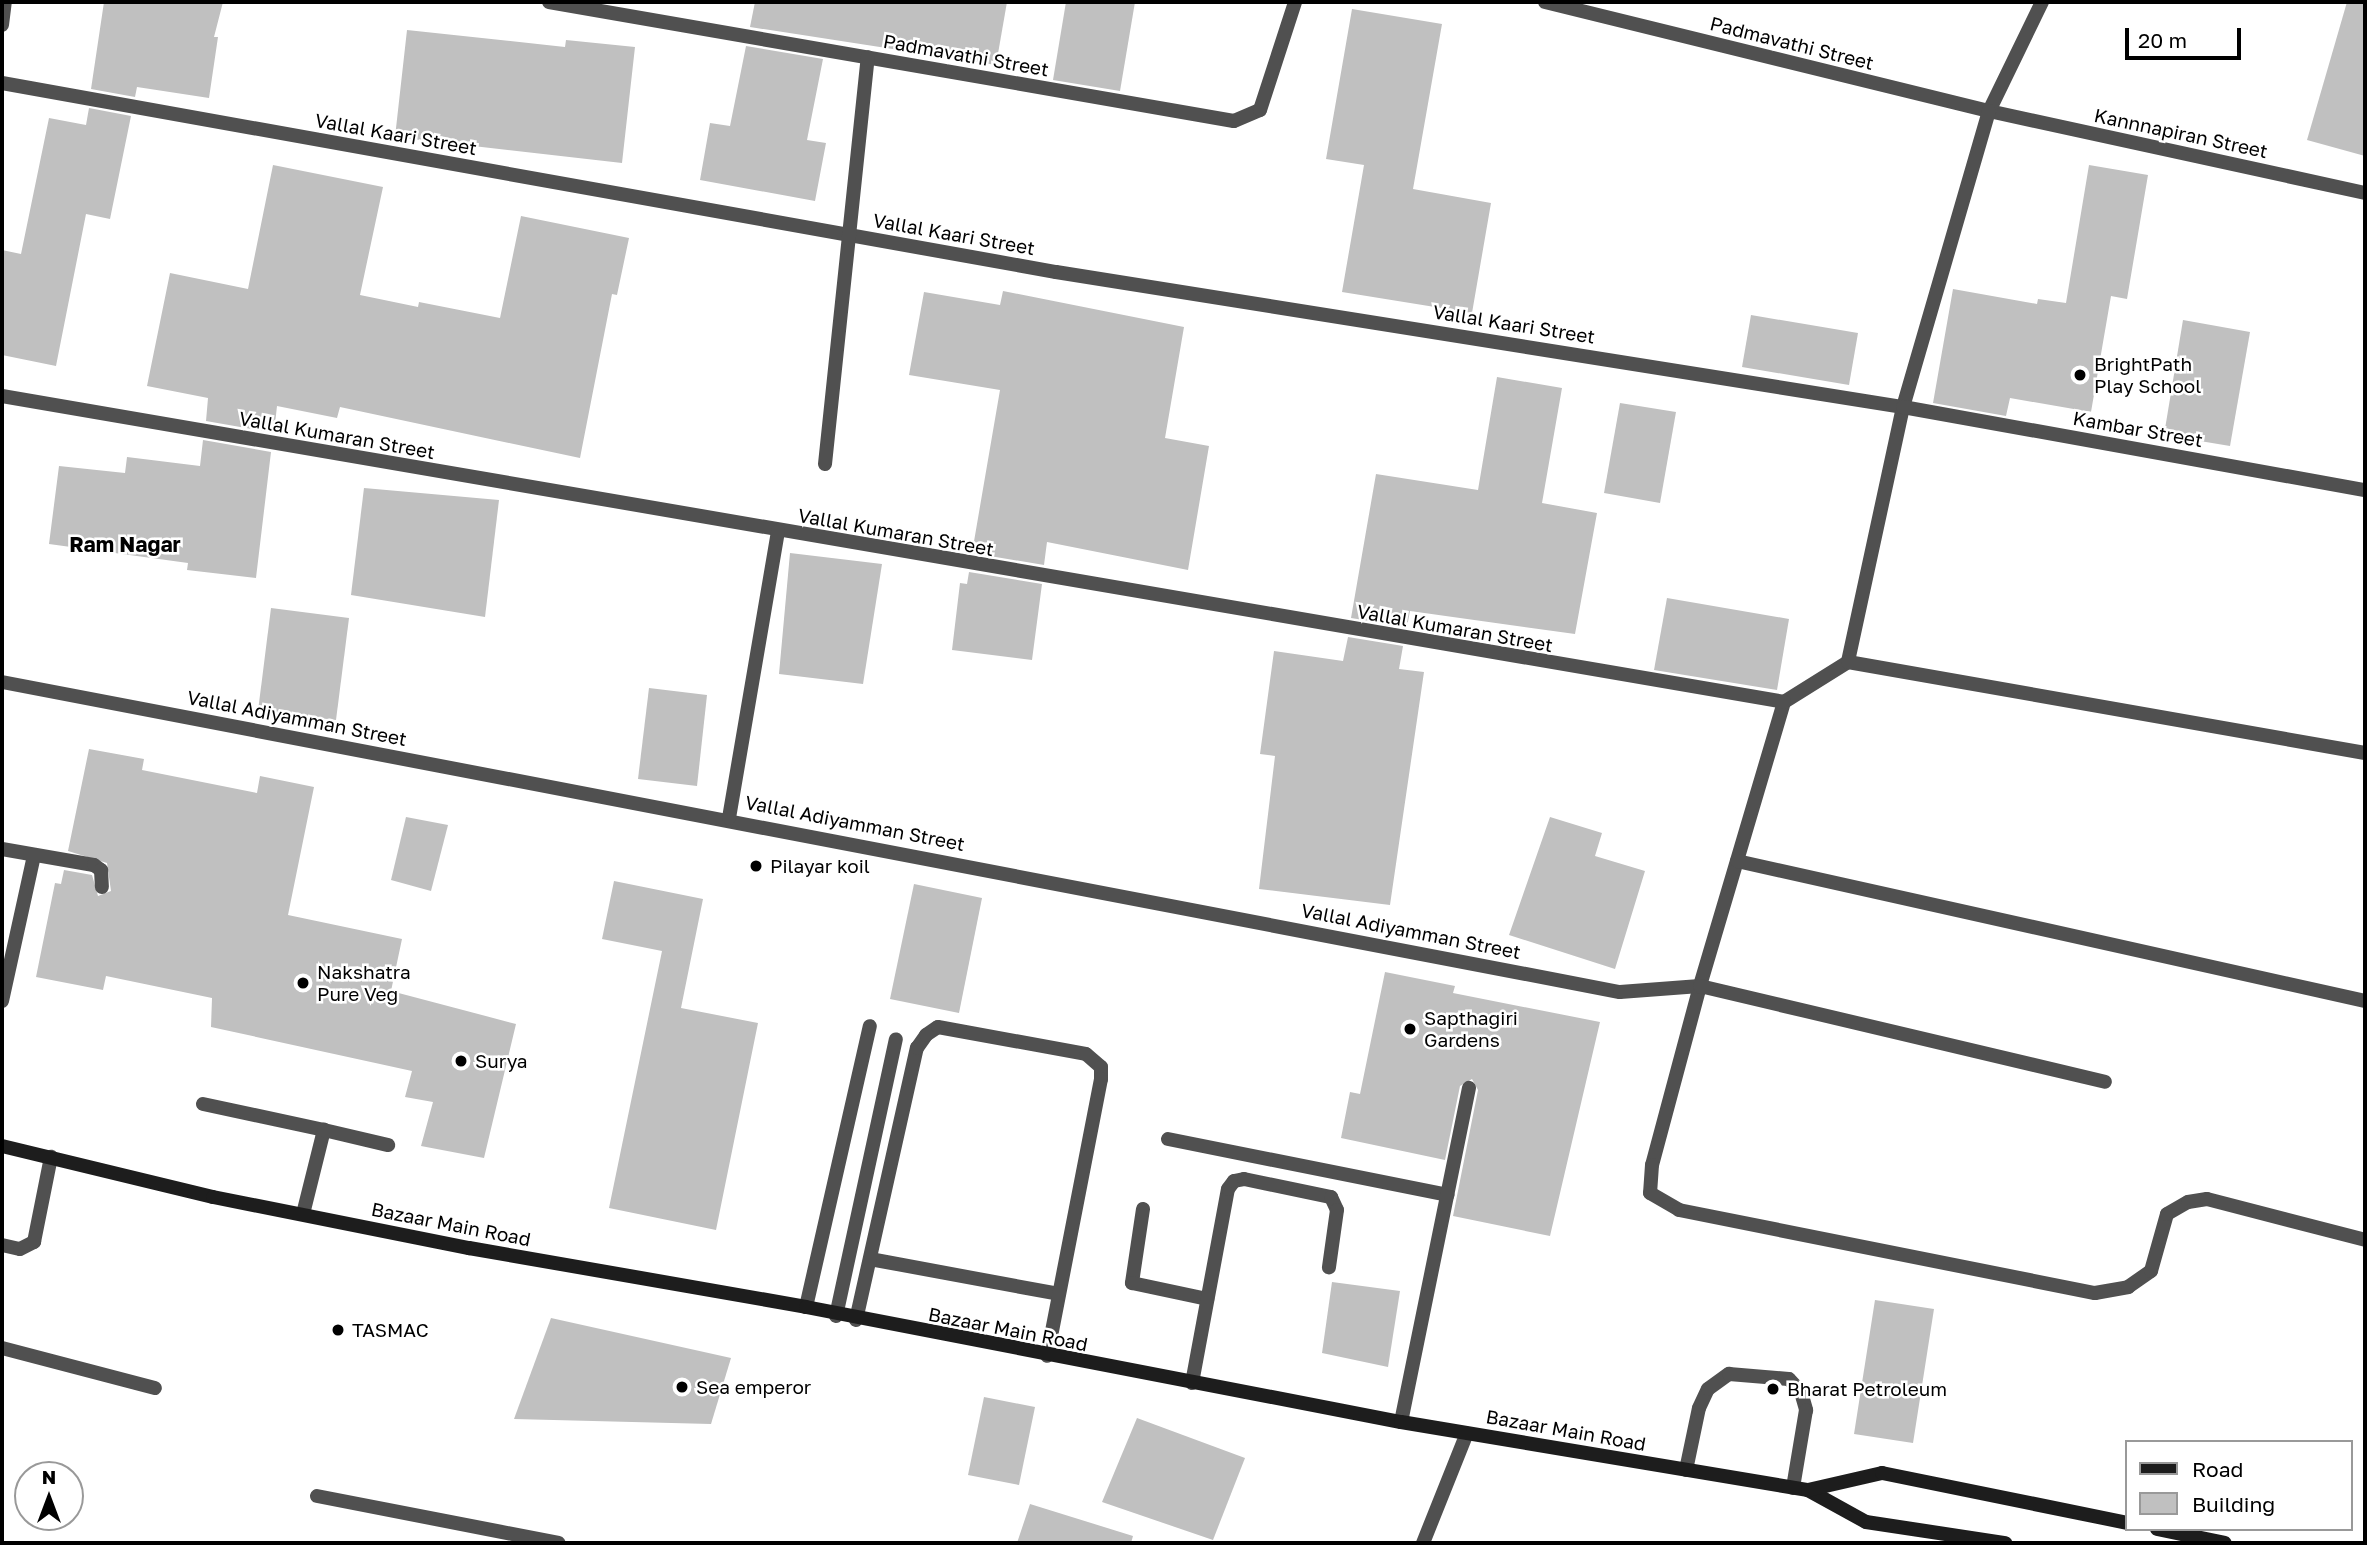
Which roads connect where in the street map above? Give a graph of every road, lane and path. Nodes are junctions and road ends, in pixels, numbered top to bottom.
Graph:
1 (5, 2) edge
2 (550, 2) edge
3 (1295, 2) edge
4 (1545, 2) edge
5 (2042, 2) edge
6 (2, 25) edge
7 (868, 57) junction
8 (2, 83) edge
9 (1989, 111) junction
10 (2365, 193) edge
11 (852, 235) junction
12 (2, 396) edge
13 (1903, 407) junction
14 (825, 464) dead end
15 (2365, 490) edge
16 (778, 531) junction
17 (1848, 662) junction
18 (2, 682) edge
19 (1784, 702) junction
20 (2365, 753) edge
21 (729, 818) junction
22 (2, 849) edge
23 (34, 855) junction
24 (1737, 860) junction
25 (102, 887) dead end
26 (1700, 986) junction
27 (2, 1001) edge
28 (2365, 1001) edge
29 (870, 1026) dead end
30 (896, 1039) dead end
31 (2105, 1082) dead end
32 (1469, 1088) dead end
33 (203, 1104) dead end
34 (324, 1130) junction
35 (1168, 1139) dead end
36 (388, 1145) dead end
37 (2, 1146) edge
38 (51, 1157) junction
39 (1447, 1195) junction
40 (1143, 1209) dead end
41 (303, 1214) junction
42 (2365, 1240) edge
43 (2, 1245) edge
44 (870, 1259) junction
45 (1329, 1267) dead end
46 (1059, 1294) junction
47 (1208, 1299) junction
48 (806, 1307) junction
49 (836, 1316) junction
50 (856, 1320) junction
51 (2, 1348) edge
52 (1047, 1356) junction
53 (1192, 1383) junction
54 (155, 1388) dead end
55 (1401, 1422) junction
56 (1467, 1433) junction
57 (1686, 1470) junction
58 (1800, 1489) junction
59 (317, 1496) dead end
60 (2126, 1523) edge
61 (2167, 1531) edge
62 (558, 1543) edge
63 (1423, 1543) edge
64 (2005, 1543) edge
65 (2225, 1543) edge

1 - 6 street
2 - 7 street, Padmavathi Street
3 - 7 street, Padmavathi Street
4 - 9 street, Padmavathi Street
5 - 9 street
7 - 11 street
8 - 11 street, Vallal Kaari Street
9 - 10 street, Kannnapiran Street
9 - 13 street
11 - 13 street, Vallal Kaari Street
11 - 14 street
12 - 16 street, Vallal Kumaran Street
13 - 15 street, Kambar Street
13 - 17 street
16 - 19 street, Vallal Kumaran Street
16 - 21 street
17 - 19 street
17 - 20 street
18 - 21 street, Vallal Adiyamman Street
19 - 24 street
21 - 26 street, Vallal Adiyamman Street
22 - 23 street
23 - 25 street
23 - 27 street
24 - 26 street
24 - 28 street
26 - 31 street, Vallal Adiyamman Street
26 - 42 street
29 - 48 street
30 - 49 street
32 - 39 street
33 - 34 street
34 - 36 street
34 - 41 street
35 - 39 street
37 - 38 main road, Bazaar Main Road
38 - 41 main road, Bazaar Main Road
38 - 43 street
39 - 55 street
40 - 47 street
41 - 48 main road, Bazaar Main Road
44 - 46 street
44 - 46 street
44 - 50 street
45 - 47 street
46 - 52 street
47 - 53 street
48 - 49 main road, Bazaar Main Road
49 - 50 main road, Bazaar Main Road
50 - 52 main road, Bazaar Main Road
51 - 54 street
52 - 53 main road, Bazaar Main Road
53 - 55 main road, Bazaar Main Road
55 - 56 main road, Bazaar Main Road
56 - 57 main road, Bazaar Main Road
56 - 63 street
57 - 58 main road, Bazaar Main Road
57 - 58 street
58 - 60 main road
58 - 64 main road, Bazaar Main Road
59 - 62 street
61 - 65 main road

